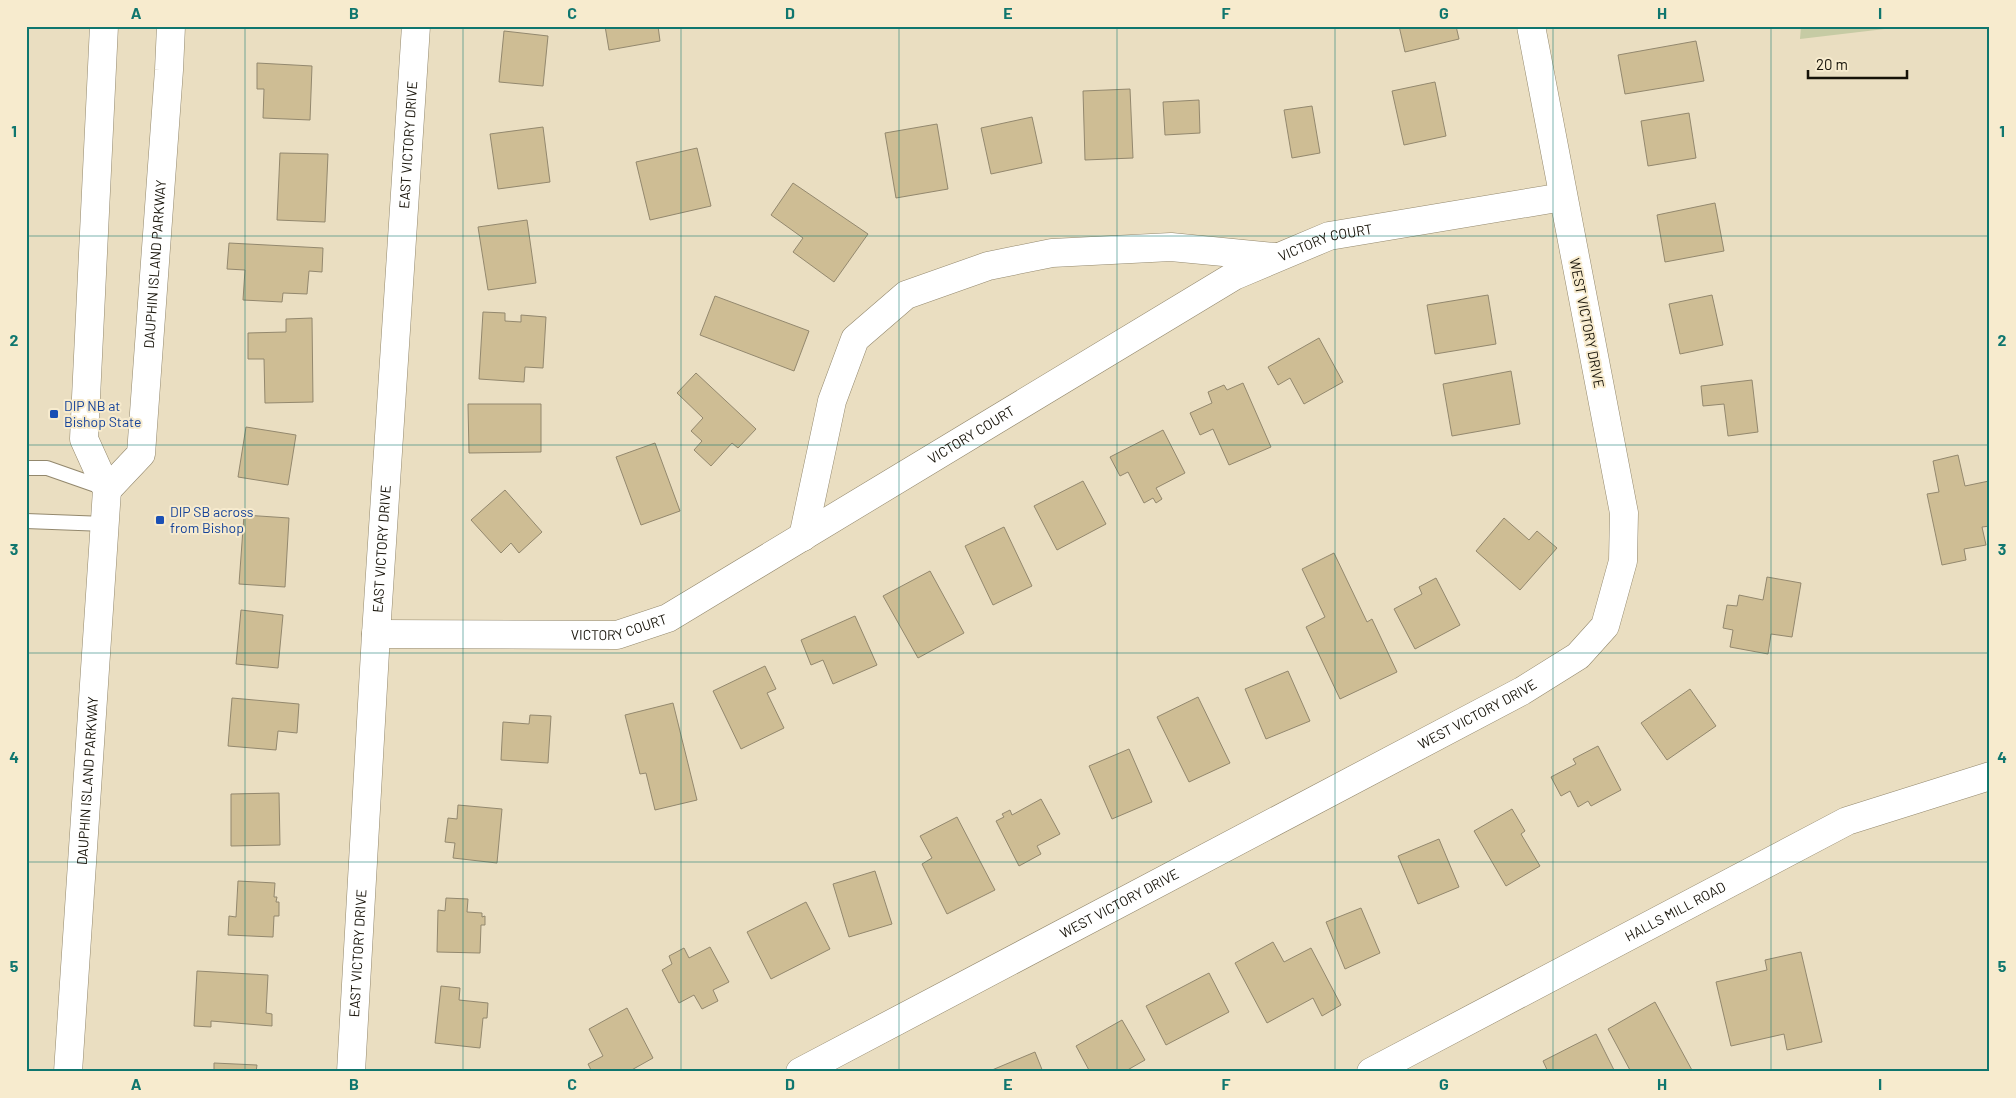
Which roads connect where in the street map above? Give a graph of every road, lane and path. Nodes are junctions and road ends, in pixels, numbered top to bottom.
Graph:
1 (104, 26) edge
2 (171, 26) edge
3 (416, 26) edge
4 (1531, 26) edge
5 (1563, 197) junction
6 (1279, 257) junction
7 (26, 468) edge
8 (107, 490) junction
9 (26, 521) edge
10 (105, 524) junction
11 (803, 537) junction
12 (376, 634) junction
13 (1990, 776) edge
14 (68, 1072) edge
15 (351, 1072) edge
16 (800, 1072) edge
17 (1371, 1072) edge

1 - 8 street, DAUPHIN ISLAND PARKWAY
2 - 8 street, DAUPHIN ISLAND PARKWAY
3 - 12 street, EAST VICTORY DRIVE
4 - 5 street, WEST VICTORY DRIVE
5 - 6 street, VICTORY COURT
5 - 16 street, WEST VICTORY DRIVE
6 - 11 street, VICTORY COURT
6 - 11 street
7 - 8 lane
8 - 10 street, DAUPHIN ISLAND PARKWAY
9 - 10 lane
10 - 14 street, DAUPHIN ISLAND PARKWAY
11 - 12 street, VICTORY COURT
12 - 15 street, EAST VICTORY DRIVE
13 - 17 street, HALLS MILL ROAD

